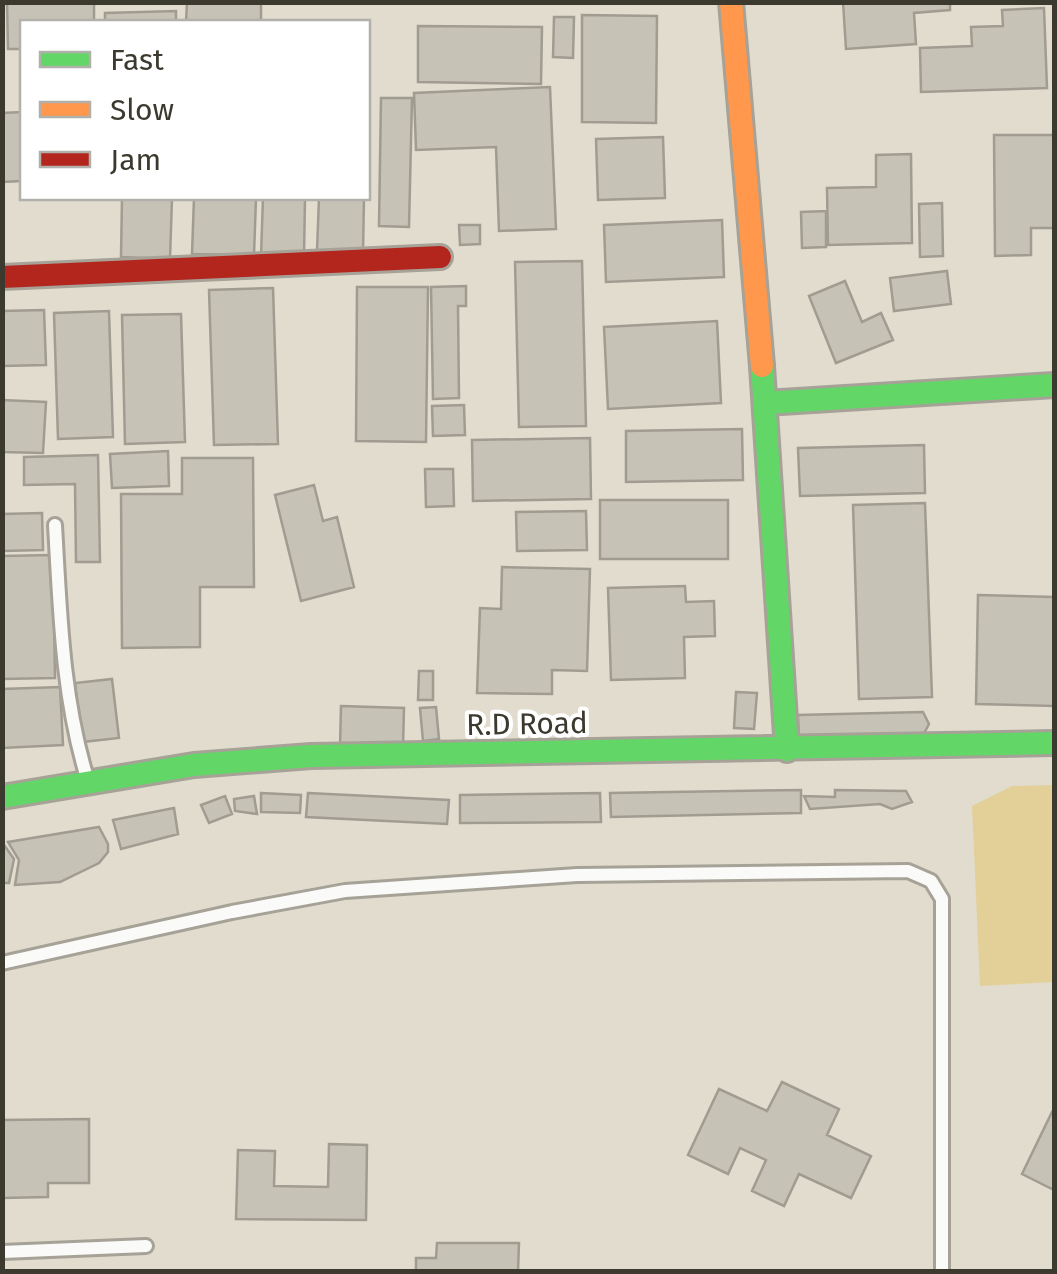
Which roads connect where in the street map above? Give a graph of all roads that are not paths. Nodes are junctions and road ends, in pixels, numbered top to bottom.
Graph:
1 (731, 2) edge
2 (440, 258) dead end
3 (2, 277) edge
4 (1054, 385) edge
5 (765, 402) junction
6 (55, 524) dead end
7 (1054, 743) edge
8 (787, 750) junction
9 (88, 783) junction
10 (2, 796) edge
11 (2, 964) edge
12 (146, 1246) dead end
13 (2, 1252) edge
14 (942, 1272) edge

1 - 5 street
2 - 3 street
4 - 5 street
5 - 8 street
6 - 9 lane
7 - 8 street, R.D Road
8 - 9 street, R.D Road
9 - 10 street, R.D Road
11 - 14 lane
12 - 13 lane

